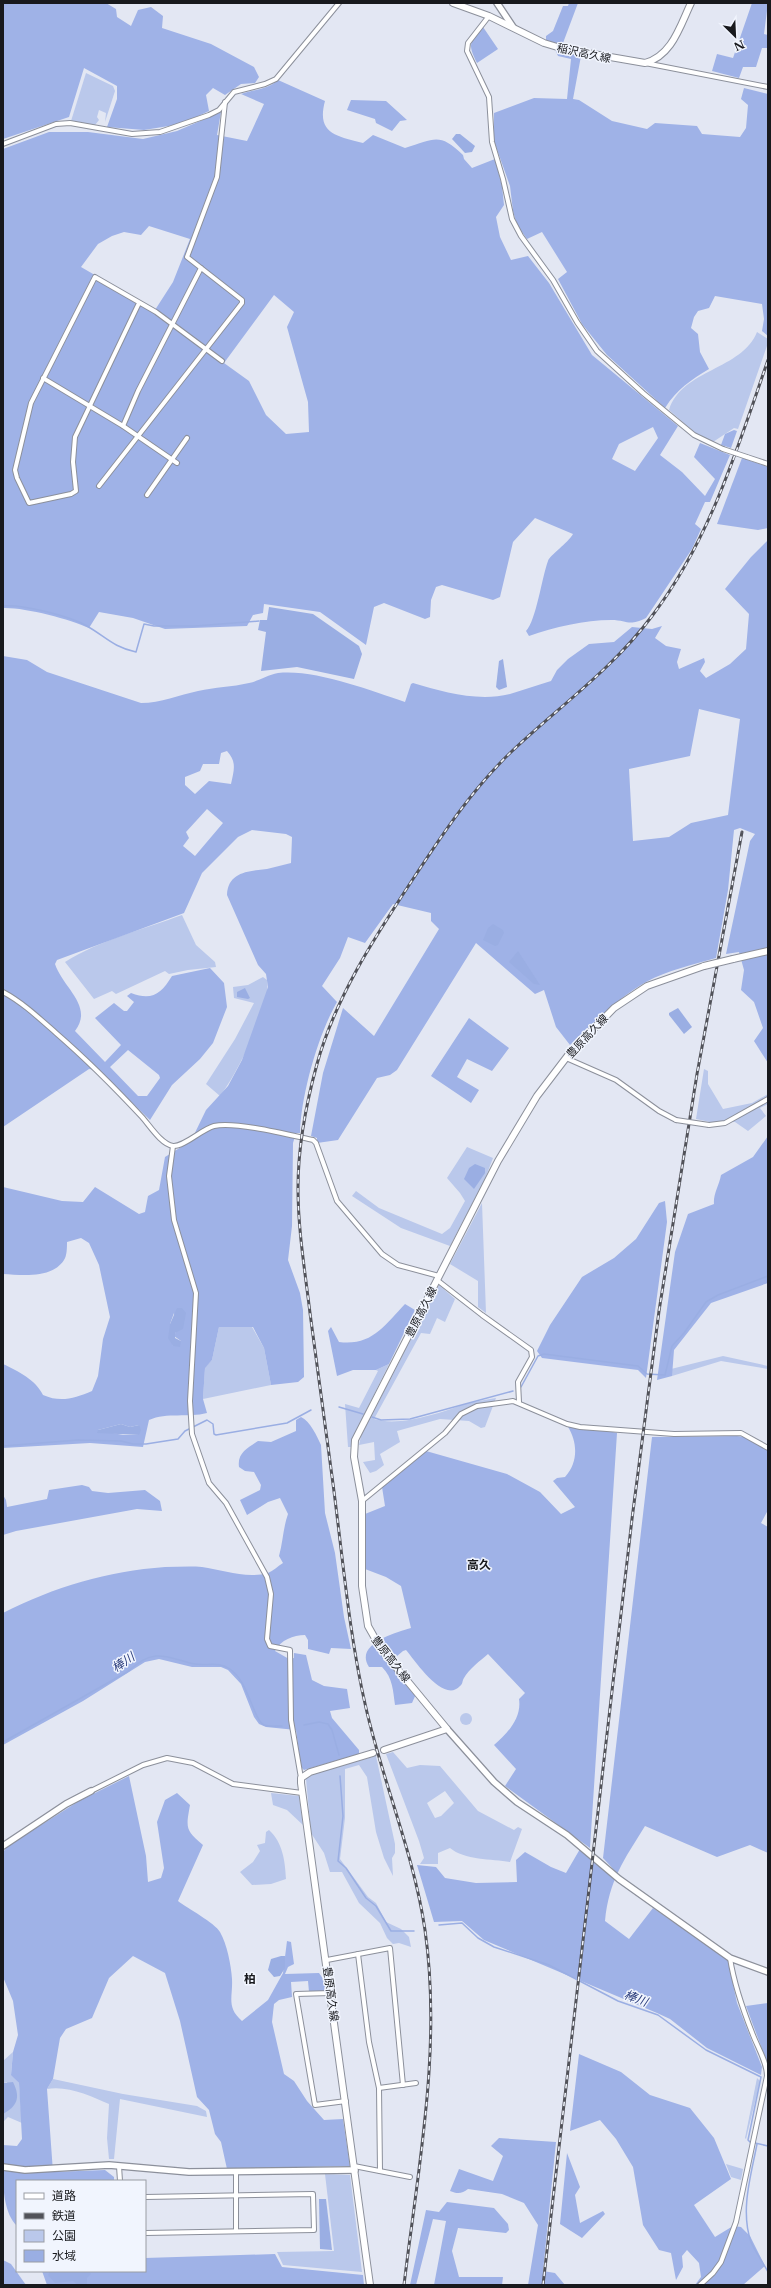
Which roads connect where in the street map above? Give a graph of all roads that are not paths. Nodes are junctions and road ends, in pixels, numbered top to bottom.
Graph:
1 (339, 3) edge
2 (453, 3) edge
3 (497, 3) edge
4 (691, 3) edge
5 (489, 16) junction
6 (513, 27) junction
7 (645, 63) junction
8 (768, 87) edge
9 (225, 102) junction
10 (3, 144) edge
11 (201, 268) junction
12 (139, 303) junction
13 (172, 324) junction
14 (206, 350) junction
15 (222, 361) dead end
16 (42, 378) junction
17 (90, 406) junction
18 (123, 426) junction
19 (138, 436) junction
20 (188, 438) dead end
21 (172, 459) junction
22 (177, 463) dead end
23 (768, 464) edge
24 (99, 486) dead end
25 (147, 495) dead end
26 (768, 950) edge
27 (3, 992) edge
28 (566, 1058) junction
29 (768, 1099) edge
30 (173, 1146) junction
31 (438, 1278) junction
32 (519, 1402) junction
33 (768, 1448) edge
34 (362, 1501) junction
35 (447, 1729) junction
36 (384, 1750) tunnel mouth
37 (373, 1753) tunnel mouth
38 (302, 1778) junction
39 (90, 1791) joint
40 (302, 1793) junction
41 (3, 1845) edge
42 (358, 1954) junction
43 (730, 1958) junction
44 (327, 1960) junction
45 (768, 1972) edge
46 (331, 1993) junction
47 (416, 2083) dead end
48 (403, 2085) junction
49 (379, 2088) junction
50 (346, 2101) junction
51 (119, 2166) junction
52 (3, 2167) edge
53 (354, 2168) junction
54 (236, 2171) junction
55 (380, 2171) junction
56 (410, 2177) dead end
57 (120, 2180) edge
58 (235, 2196) junction
59 (146, 2197) edge
60 (236, 2232) junction
61 (146, 2233) edge
62 (370, 2285) edge
63 (700, 2285) edge

1 - 9 street
2 - 5 main road, 稲沢高久線
3 - 6 street
4 - 7 main road
5 - 6 main road, 稲沢高久線
5 - 23 street, bridge
6 - 7 main road, 稲沢高久線
7 - 8 street
9 - 10 street
9 - 11 street
11 - 13 street
11 - 14 street
12 - 13 street
12 - 16 street
12 - 17 street
13 - 14 street
13 - 18 street
14 - 15 street
14 - 19 street
16 - 17 street
16 - 17 street
17 - 18 street
18 - 19 street
19 - 21 street
19 - 24 street
20 - 21 street
21 - 22 street
21 - 25 street
26 - 28 main road, 豊原高久線, bridge
27 - 30 street
28 - 29 street, bridge
28 - 31 main road, 豊原高久線
30 - 31 street
30 - 38 street
31 - 32 street
31 - 34 main road, 豊原高久線
32 - 33 street
32 - 34 street
34 - 35 main road, 豊原高久線
35 - 36 main road
35 - 43 street
37 - 38 main road
38 - 40 main road, 豊原高久線
39 - 40 street
39 - 41 street
40 - 44 main road, 豊原高久線
42 - 44 street
42 - 48 street
42 - 49 street
43 - 45 street
43 - 63 street
44 - 46 main road, 豊原高久線
46 - 50 main road, 豊原高久線
46 - 50 street
47 - 48 street
48 - 49 street
49 - 55 street
50 - 53 main road, 豊原高久線
51 - 52 street
51 - 54 street
51 - 57 street
53 - 54 street
53 - 55 street
53 - 62 main road, 豊原高久線
54 - 58 street
55 - 56 street
58 - 59 street
58 - 60 street
58 - 60 street
60 - 61 street

